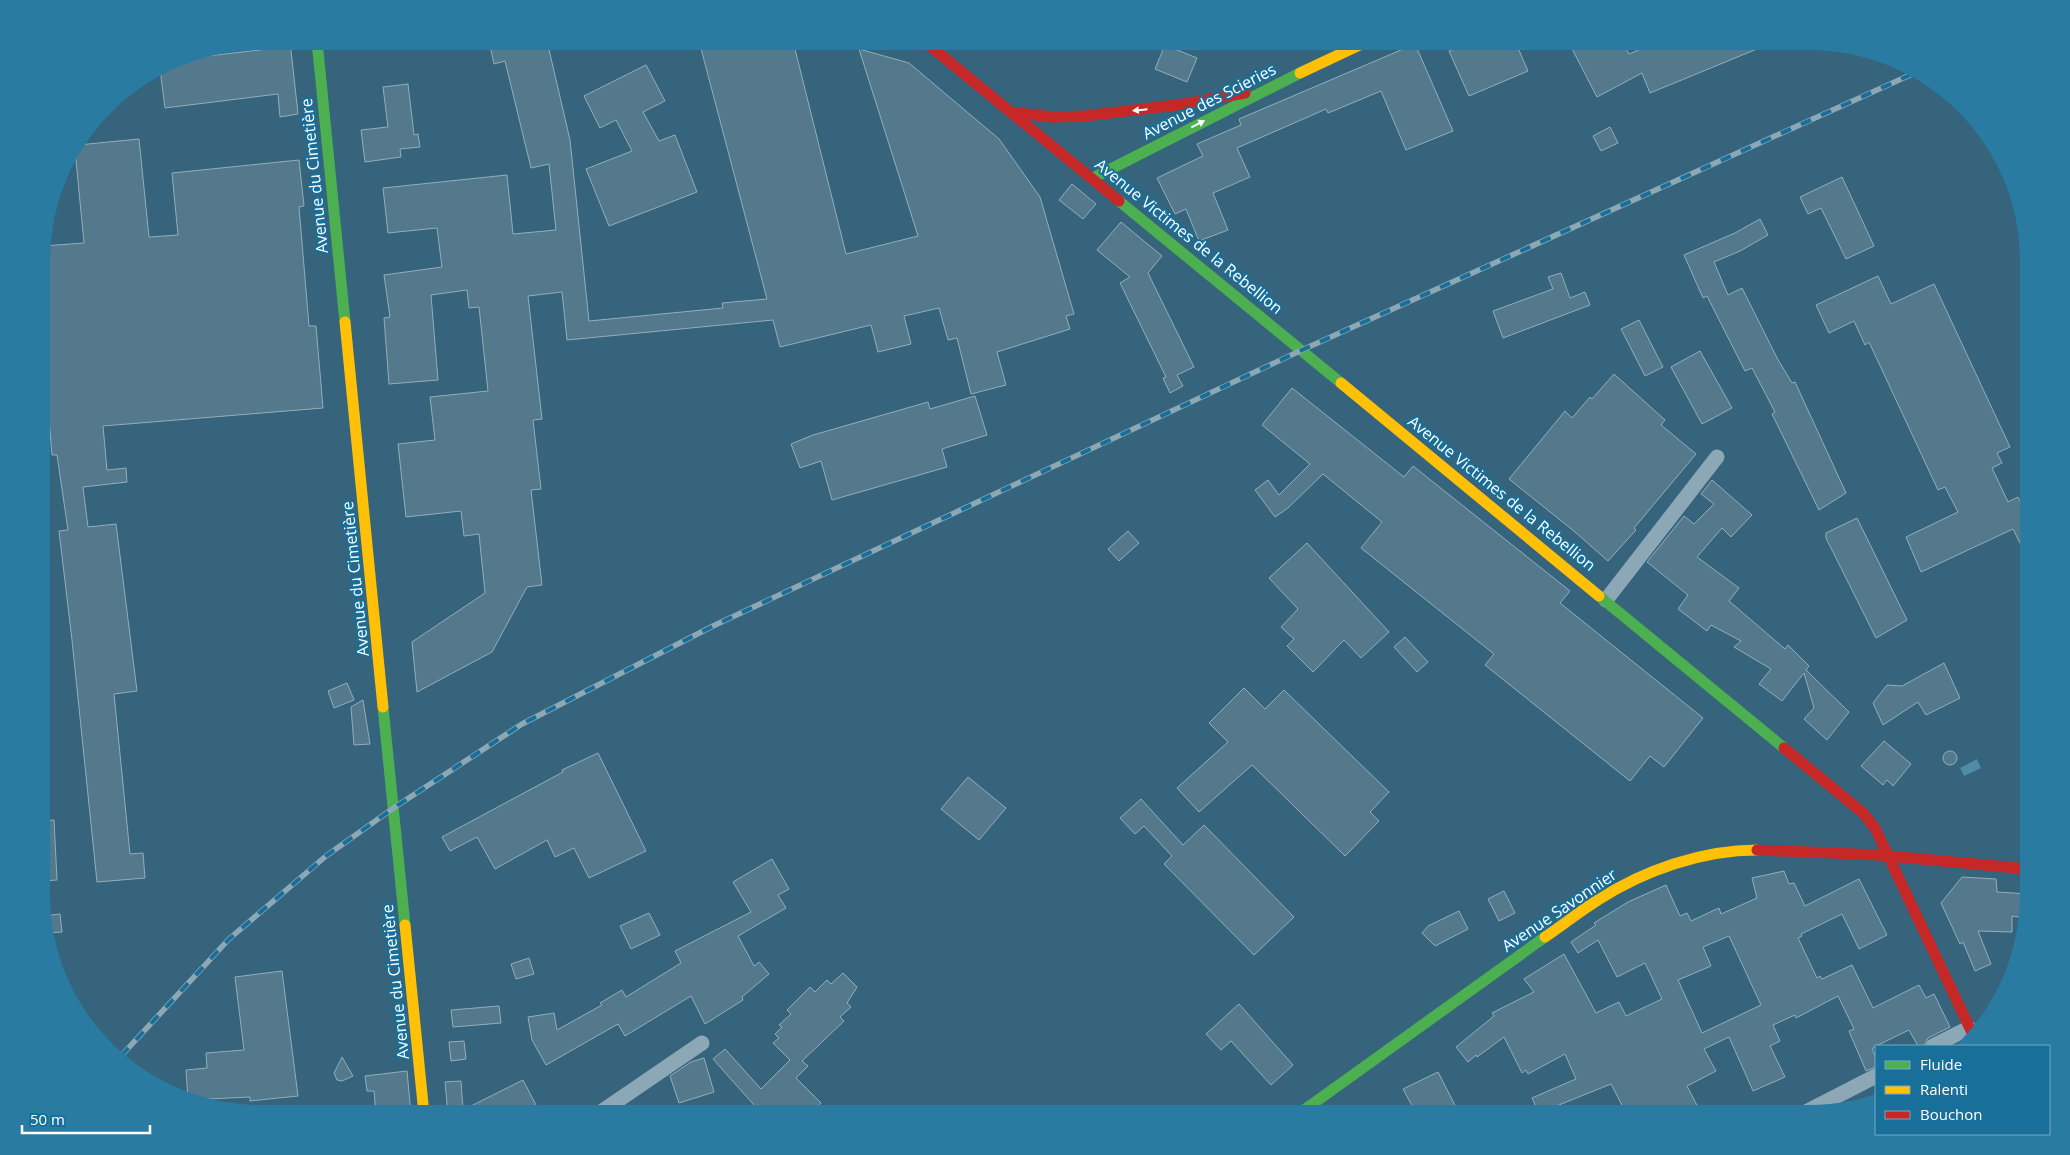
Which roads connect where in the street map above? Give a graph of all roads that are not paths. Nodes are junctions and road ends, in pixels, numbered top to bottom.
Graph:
1 (318, 50) edge
2 (935, 50) edge
3 (1349, 50) edge
4 (1274, 86) junction
5 (1009, 112) junction
6 (1093, 178) junction
7 (1717, 457) dead end
8 (1606, 600) junction
9 (1889, 856) junction
10 (2020, 868) edge
11 (1970, 1030) edge
12 (1968, 1033) edge
13 (702, 1043) dead end
14 (1936, 1045) edge
15 (1875, 1077) edge
16 (423, 1105) edge
17 (611, 1105) edge
18 (1315, 1105) edge
19 (1820, 1105) edge

1 - 16 street, Avenue du Cimetière
2 - 5 street, Avenue Victimes de la Rebellion
3 - 4 street, Avenue des Scieries
4 -> 5 street
6 -> 4 street, Avenue des Scieries
5 - 6 street, Avenue Victimes de la Rebellion
6 - 8 street, Avenue Victimes de la Rebellion
7 - 8 street
8 - 9 street, Avenue Victimes de la Rebellion
9 - 10 street, Avenue Savonnier
9 - 11 street, Avenue Victimes de la Rebellion
9 - 18 street, Avenue Savonnier
12 - 14 street
13 - 17 street
15 - 19 street

